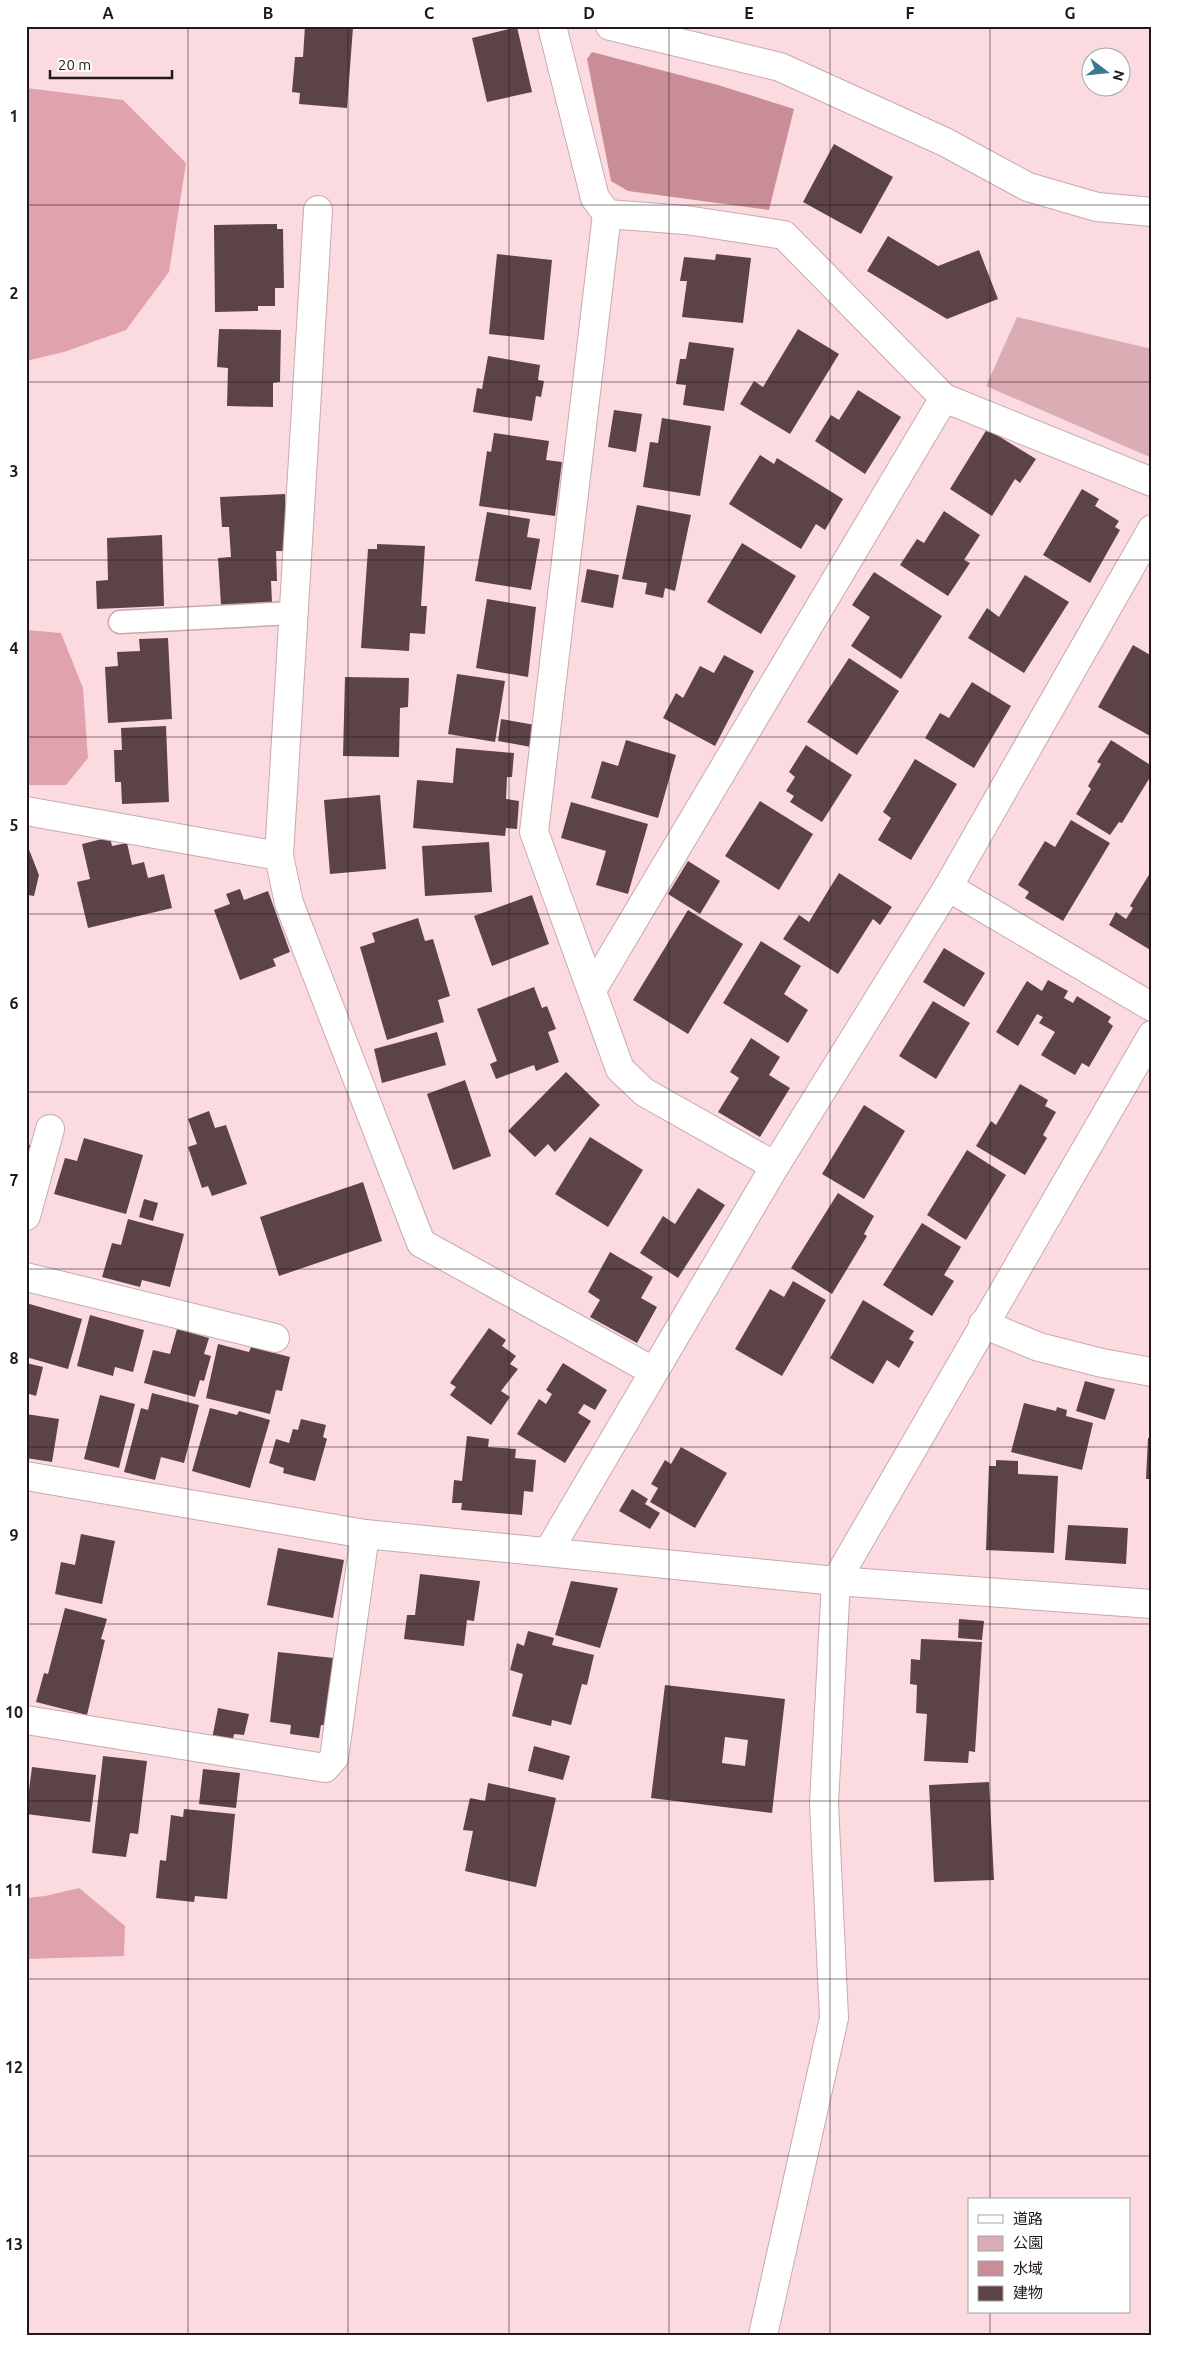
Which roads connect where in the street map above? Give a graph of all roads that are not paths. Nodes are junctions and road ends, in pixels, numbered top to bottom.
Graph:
1 (552, 26) edge
2 (610, 26) edge
3 (318, 210) dead end
4 (1152, 212) edge
5 (607, 214) junction
6 (944, 398) junction
7 (1152, 482) edge
8 (1152, 529) edge
9 (294, 613) junction
10 (120, 622) dead end
11 (26, 811) edge
12 (279, 856) junction
13 (948, 887) junction
14 (592, 990) junction
15 (1152, 1008) edge
16 (1152, 1035) edge
17 (50, 1129) dead end
18 (775, 1166) junction
19 (26, 1216) edge
20 (26, 1277) edge
21 (984, 1324) junction
22 (275, 1338) dead end
23 (653, 1371) junction
24 (1152, 1372) edge
25 (26, 1476) edge
26 (366, 1534) junction
27 (548, 1552) junction
28 (836, 1580) junction
29 (1152, 1604) edge
30 (26, 1720) edge
31 (763, 2335) edge

1 - 5 street
2 - 4 street
3 - 9 street
5 - 6 street
5 - 14 street
6 - 7 street
6 - 14 street
8 - 13 street
9 - 10 lane
9 - 12 street
11 - 12 street
12 - 23 street
13 - 15 street
13 - 18 street
14 - 18 street
16 - 21 street
17 - 19 street
18 - 23 street
20 - 22 street
21 - 24 street
21 - 28 street
23 - 27 street
25 - 26 street
26 - 27 street
26 - 30 street
27 - 28 street
28 - 29 street
28 - 31 street

